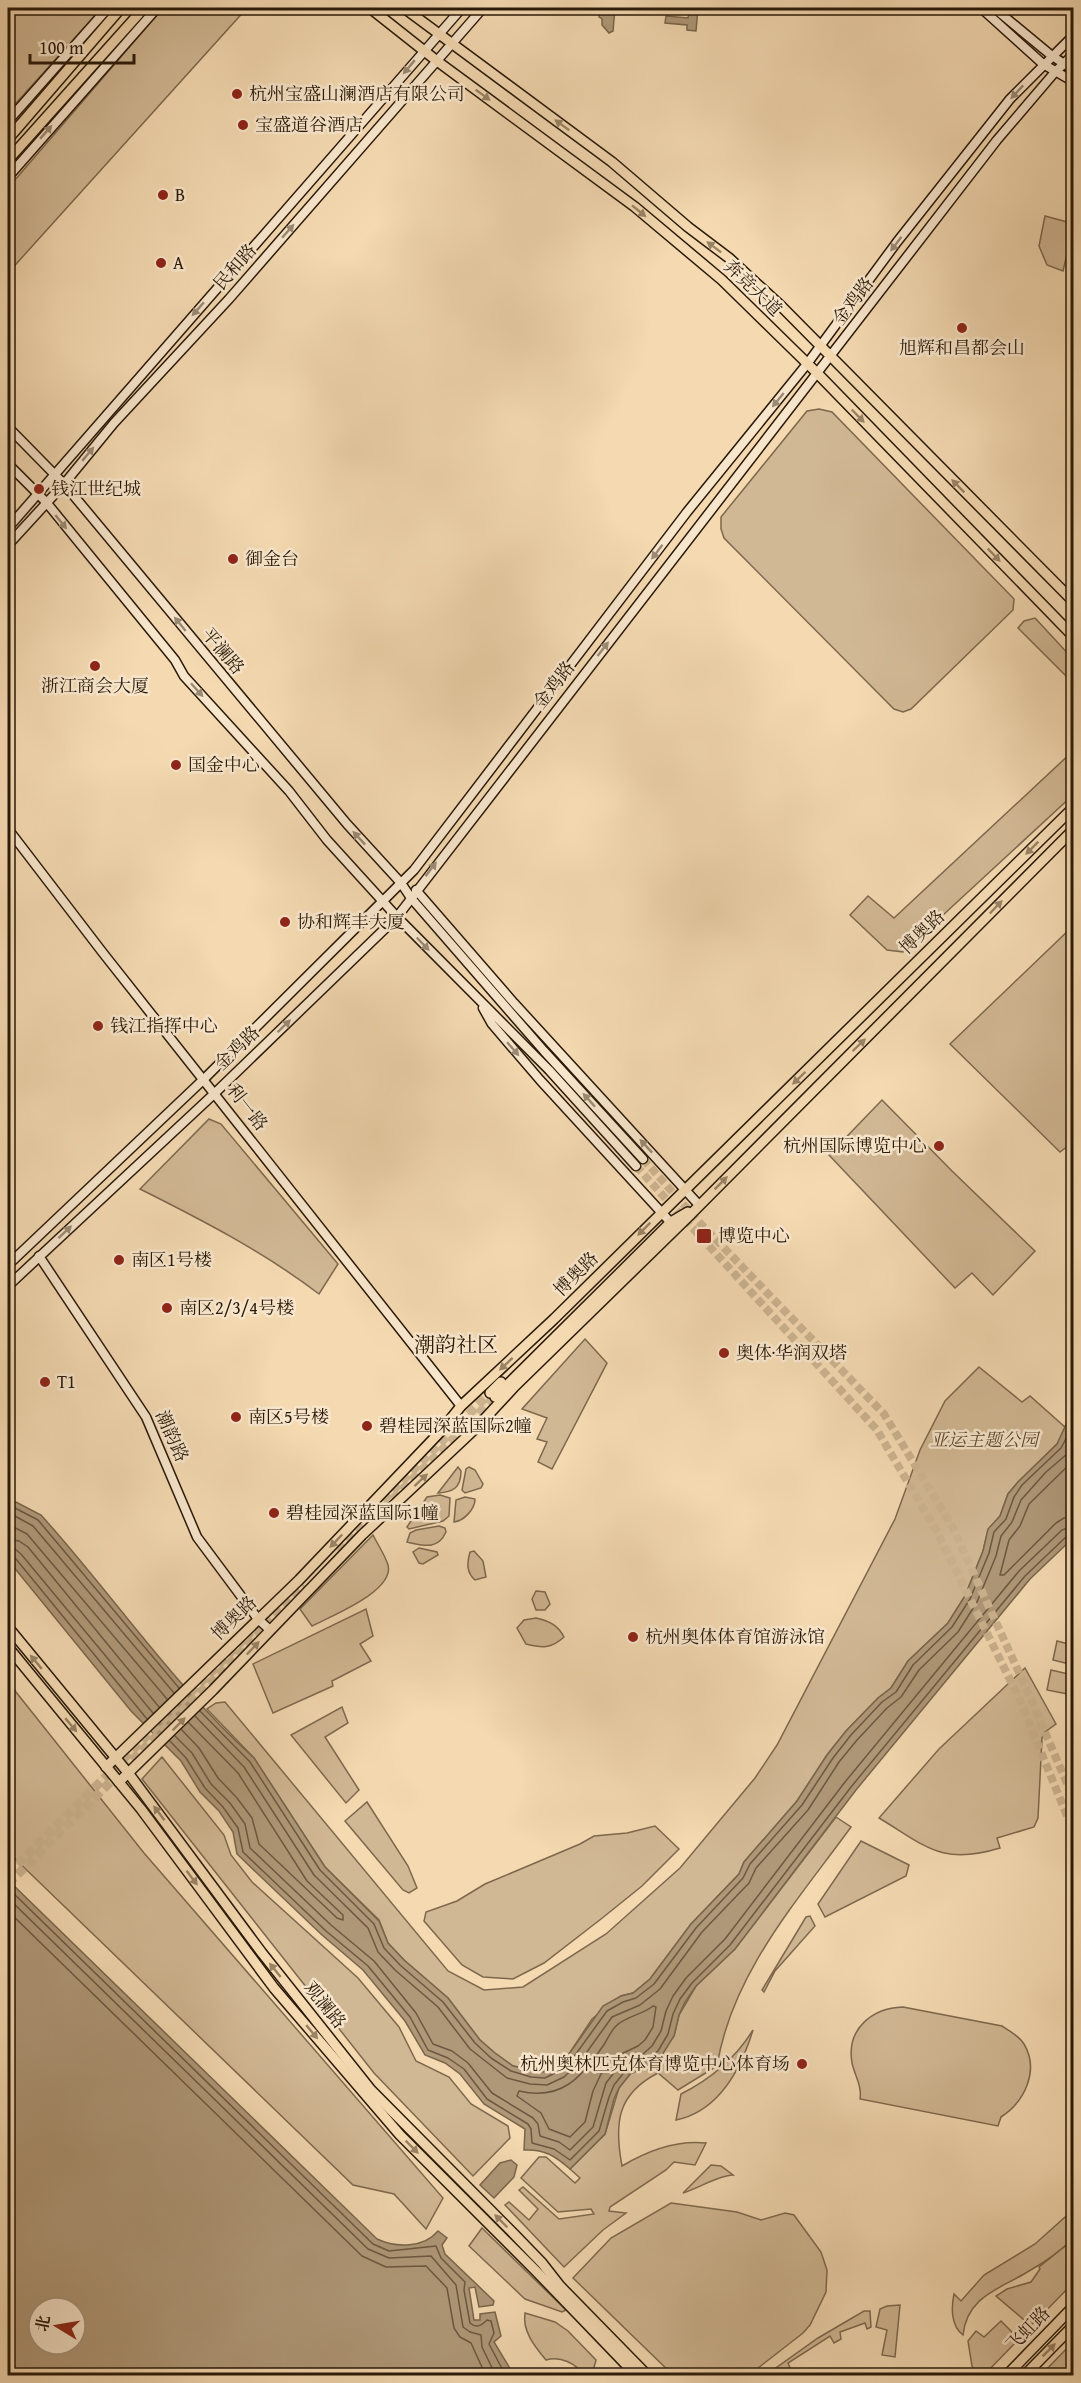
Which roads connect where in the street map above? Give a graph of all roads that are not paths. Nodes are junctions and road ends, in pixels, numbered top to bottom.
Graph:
1 (108, 8) edge
2 (121, 8) edge
3 (144, 8) edge
4 (157, 8) edge
5 (370, 8) edge
6 (404, 8) edge
7 (462, 8) edge
8 (483, 8) edge
9 (981, 8) edge
10 (994, 8) edge
11 (438, 34) junction
12 (1074, 35) edge
13 (452, 44) junction
14 (424, 50) junction
15 (1074, 54) edge
16 (1052, 56) junction
17 (437, 62) junction
18 (1043, 64) junction
19 (1064, 64) junction
20 (1074, 70) edge
21 (1055, 72) junction
22 (1074, 82) edge
23 (8, 121) edge
24 (8, 139) edge
25 (8, 160) edge
26 (8, 177) edge
27 (820, 346) junction
28 (831, 357) junction
29 (807, 364) junction
30 (818, 373) junction
31 (8, 427) edge
32 (8, 464) edge
33 (54, 474) junction
34 (64, 484) junction
35 (37, 494) junction
36 (46, 502) junction
37 (8, 528) edge
38 (8, 545) edge
39 (1074, 602) edge
40 (1074, 637) edge
41 (1074, 807) edge
42 (8, 829) edge
43 (1074, 829) edge
44 (401, 883) junction
45 (413, 894) junction
46 (383, 901) junction
47 (397, 917) junction
48 (480, 1002) junction
49 (204, 1079) junction
50 (215, 1093) junction
51 (643, 1159) tunnel mouth
52 (636, 1166) tunnel mouth
53 (685, 1190) junction
54 (699, 1205) junction
55 (662, 1212) junction
56 (674, 1226) junction
57 (39, 1256) junction
58 (8, 1265) edge
59 (593, 1280) junction
60 (8, 1286) edge
61 (461, 1406) junction
62 (258, 1619) junction
63 (8, 1627) edge
64 (270, 1630) junction
65 (8, 1647) edge
66 (116, 1757) junction
67 (106, 1767) junction
68 (129, 1774) junction
69 (119, 1782) junction
70 (375, 2100) junction
71 (539, 2266) junction
72 (1074, 2306) edge
73 (1074, 2325) edge
74 (637, 2376) edge
75 (648, 2376) edge
76 (1006, 2376) edge
77 (1024, 2376) edge

1 - 23 main road
2 - 24 main road
3 - 25 main road
26 -> 4 main road
5 - 14 main road, 奔竞大道
6 - 11 main road, 奔竞大道
7 - 11 main road, 民和路
8 - 13 main road, 民和路
9 - 18 main road
10 - 16 main road
11 - 13 main road, 奔竞大道
11 - 14 main road, 民和路
12 - 16 main road, 金鸡路
13 - 17 main road, 民和路
27 -> 13 main road, 奔竞大道
14 - 17 main road, 奔竞大道
14 -> 33 main road, 民和路
15 - 19 main road, 金鸡路
16 - 18 main road, 金鸡路
16 - 19 main road
17 -> 29 main road, 奔竞大道
34 -> 17 main road, 民和路
18 - 21 main road
18 -> 27 main road, 金鸡路
19 - 20 main road
19 - 21 main road, 金鸡路
21 - 22 main road
21 - 28 main road, 金鸡路
27 - 28 main road, 奔竞大道
27 - 29 main road, 金鸡路
28 - 30 main road, 金鸡路
39 -> 28 main road, 奔竞大道
29 - 30 main road, 奔竞大道
29 -> 44 main road, 金鸡路
30 -> 40 main road, 奔竞大道
45 -> 30 main road, 金鸡路
31 - 33 main road, 平澜路
32 - 35 main road
33 - 34 main road, 平澜路
33 - 35 main road, 民和路
34 - 36 main road, 民和路
44 -> 34 main road, 平澜路
35 - 36 main road
35 - 37 main road, 民和路
36 - 38 main road, 民和路
36 -> 46 main road
41 -> 53 main road, 博奥路
42 - 49 main road, 利一路
54 -> 43 main road, 博奥路
44 - 45 main road, 平澜路
44 - 46 main road, 金鸡路
45 - 47 main road, 金鸡路
51 -> 45 main road
53 -> 45 main road
46 - 47 main road
46 - 49 main road, 金鸡路
47 -> 48 main road
50 -> 47 main road, 金鸡路
48 - 52 main road
48 -> 55 main road
49 - 50 main road, 利一路
49 - 58 main road, 金鸡路
57 -> 50 main road, 金鸡路
50 - 61 main road, 利一路
53 - 54 main road
53 - 55 main road, 博奥路
54 - 56 main road, 博奥路
55 - 56 main road
55 -> 59 main road, 博奥路
56 - 59 main road
64 -> 56 main road, 博奥路
57 - 60 main road, 金鸡路
57 - 62 main road, 潮韵路
59 -> 61 main road, 博奥路
61 -> 62 main road, 博奥路
62 - 64 main road, 潮韵路
62 - 66 main road, 博奥路
66 -> 63 main road, 观澜路
68 -> 64 main road, 博奥路
65 -> 67 main road, 观澜路
66 - 67 main road, 博奥路
66 - 68 main road, 观澜路
67 - 69 main road, 观澜路
68 - 69 main road, 博奥路
70 -> 68 main road, 观澜路
69 -> 70 main road, 观澜路
70 - 71 main road, 观澜路
71 - 74 main road, 观澜路
71 - 75 main road, 观澜路
72 - 76 main road, 飞虹路
77 -> 73 main road, 飞虹路

